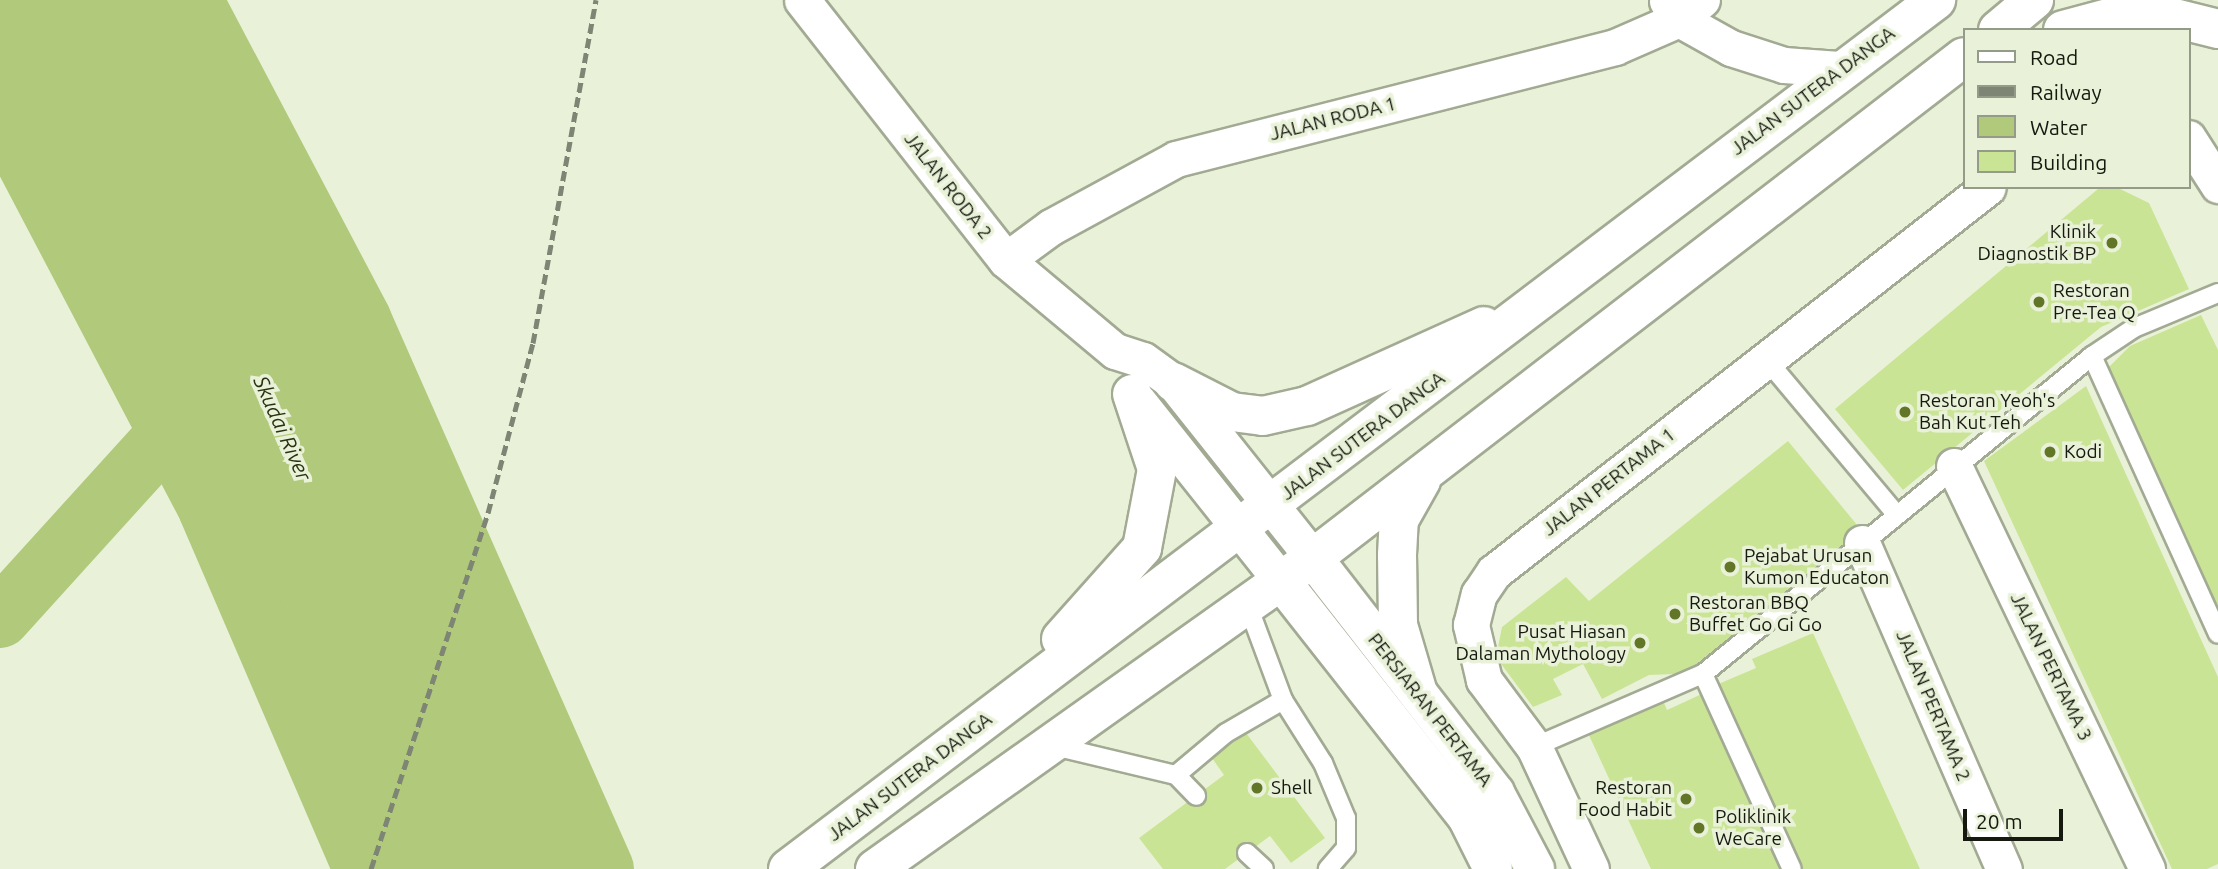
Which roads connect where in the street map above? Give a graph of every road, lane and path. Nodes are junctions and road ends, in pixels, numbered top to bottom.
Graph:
1 (802, 0) edge
2 (1936, 0) edge
3 (2035, 0) edge
4 (1682, 6) edge
5 (2000, 28) edge
6 (2070, 28) edge
7 (2218, 29) edge
8 (1962, 59) edge
9 (1839, 69) junction
10 (1962, 82) edge
11 (1880, 127) junction
12 (2190, 141) edge
13 (2218, 185) edge
14 (1985, 189) edge
15 (1006, 260) junction
16 (2218, 293) edge
17 (1538, 303) junction
18 (1115, 351) junction
19 (2092, 356) junction
20 (1766, 359) junction
21 (1173, 382) junction
22 (1132, 394) junction
23 (1954, 466) junction
24 (1426, 473) junction
25 (1272, 506) junction
26 (1896, 514) junction
27 (1241, 529) junction
28 (1862, 543) junction
29 (1313, 558) junction
30 (1282, 582) junction
31 (1248, 606) junction
32 (2218, 634) edge
33 (1703, 674) junction
34 (1418, 693) junction
35 (1283, 700) junction
36 (961, 739) junction
37 (1049, 746) junction
38 (1534, 747) junction
39 (1175, 775) junction
40 (1196, 796) dead end
41 (1247, 853) dead end
42 (788, 869) edge
43 (874, 869) edge
44 (1264, 869) edge
45 (1328, 869) edge
46 (1493, 869) edge
47 (1535, 869) edge
48 (1591, 869) edge
49 (1792, 869) edge
50 (2004, 869) edge
51 (2147, 869) edge

1 - 15 street, JALAN RODA 2
2 - 9 main road, JALAN SUTERA DANGA
3 - 5 main road
4 - 9 street
4 - 15 street, JALAN RODA 1
6 - 7 main road
8 - 11 main road
9 - 17 main road, JALAN SUTERA DANGA
10 - 11 main road
11 - 24 main road
12 - 13 street
14 - 20 street, JALAN PERTAMA 1
15 - 18 street, JALAN RODA 2
16 - 19 lane
17 - 21 main road
17 - 25 main road, JALAN SUTERA DANGA
18 - 21 street, JALAN RODA 2
18 - 22 street, JALAN RODA 2
19 - 23 lane
19 - 32 lane
20 - 26 lane
20 - 38 street, JALAN PERTAMA 1
21 - 25 street, JALAN RODA 2
22 - 27 street, JALAN RODA 2
22 - 36 main road
23 - 26 lane
23 - 51 street, JALAN PERTAMA 3
24 - 29 main road
24 - 34 main road
25 - 27 main road, JALAN SUTERA DANGA
25 - 29 street, JALAN RODA 2
26 - 28 lane
27 - 30 street, JALAN RODA 2
27 - 36 main road, JALAN SUTERA DANGA
28 - 33 lane
28 - 50 street, JALAN PERTAMA 2
29 - 30 main road
29 - 34 main road, PERSIARAN PERTAMA
30 - 31 main road
30 - 46 main road, PERSIARAN PERTAMA
31 - 35 lane
31 - 37 main road
33 - 38 lane
33 - 49 lane
34 - 47 main road, PERSIARAN PERTAMA
35 - 39 lane
35 - 45 lane
36 - 42 main road, JALAN SUTERA DANGA
37 - 39 lane
37 - 43 main road
38 - 48 street, JALAN PERTAMA 1
39 - 40 lane
41 - 44 lane

